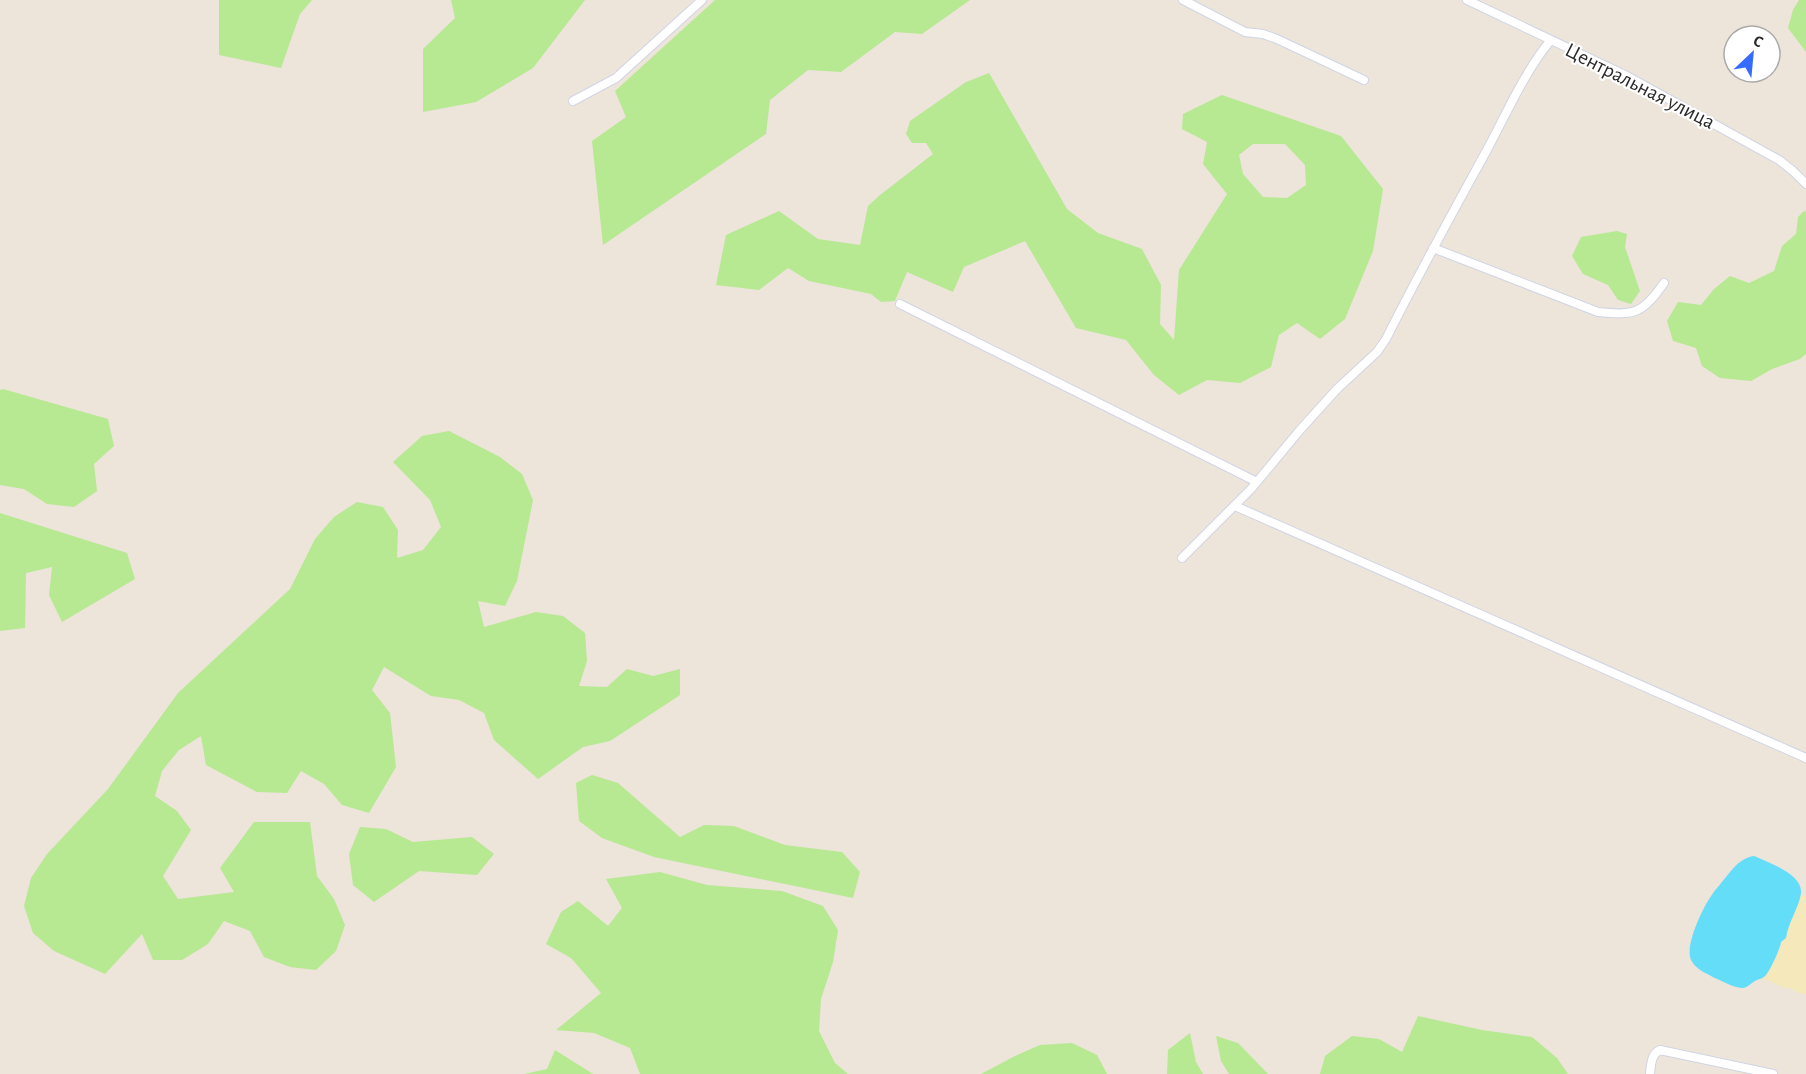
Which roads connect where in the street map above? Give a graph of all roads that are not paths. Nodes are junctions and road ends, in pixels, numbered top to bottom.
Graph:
1 (702, 0) edge
2 (1183, 0) edge
3 (1467, 0) edge
4 (1551, 41) junction
5 (1364, 80) dead end
6 (573, 101) dead end
7 (1806, 184) edge
8 (1433, 248) junction
9 (1664, 283) dead end
10 (900, 304) dead end
11 (1257, 482) junction
12 (1235, 506) junction
13 (1182, 558) dead end
14 (1806, 758) edge
15 (1650, 1074) edge
16 (1773, 1074) edge

1 - 6 street
2 - 5 street
3 - 4 street, Центральная улица
4 - 7 street, Центральная улица
4 - 8 street
8 - 9 street
8 - 11 street
10 - 11 street
11 - 12 street
12 - 13 street
12 - 14 street
15 - 16 street

